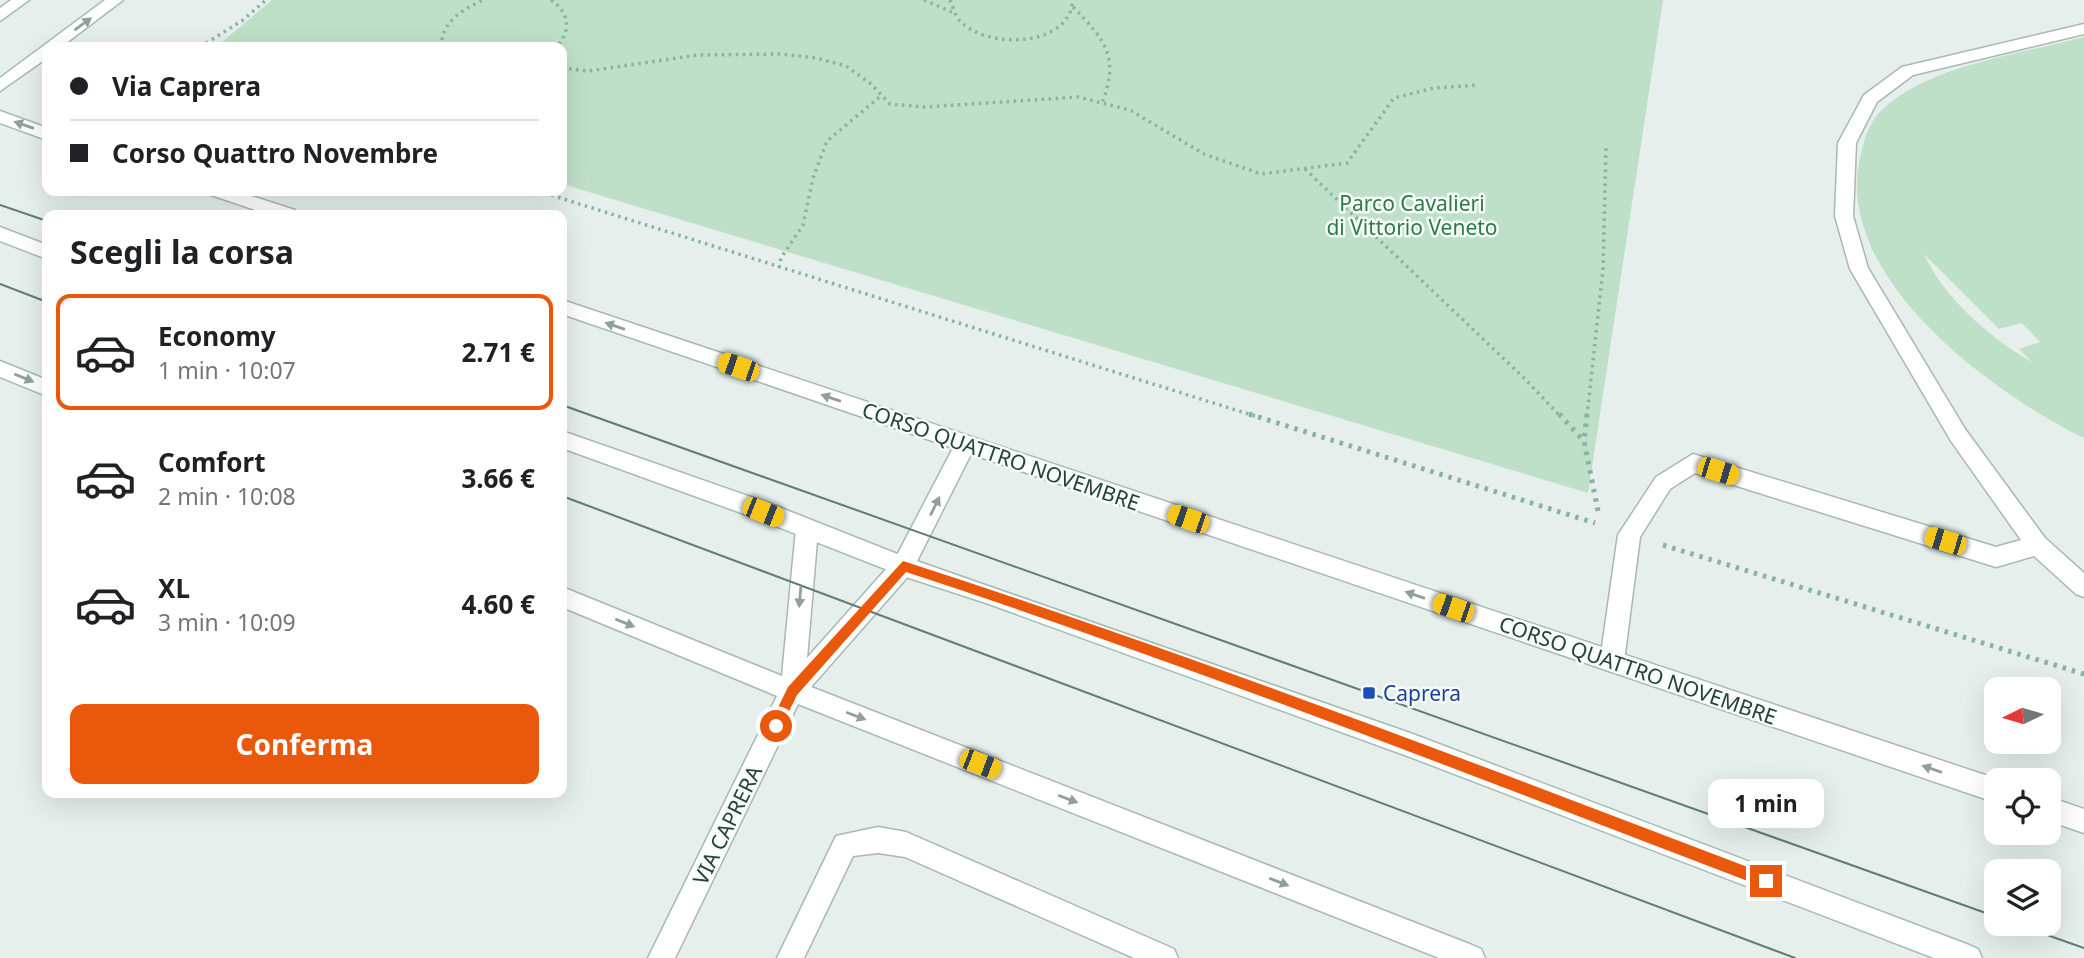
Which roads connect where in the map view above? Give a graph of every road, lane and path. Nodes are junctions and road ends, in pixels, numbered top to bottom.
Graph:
1 (21, 0) edge
2 (115, 0) edge
3 (266, 0) edge
4 (483, 0) edge
5 (551, 0) edge
6 (924, 0) edge
7 (950, 0) edge
8 (1073, 0) edge
9 (1073, 7) junction
10 (952, 12) junction
11 (0, 16) edge
12 (2084, 29) edge
13 (58, 42) edge
14 (208, 42) edge
15 (442, 42) edge
16 (560, 42) edge
17 (42, 54) edge
18 (567, 69) edge
19 (1478, 85) dead end
20 (0, 86) edge
21 (882, 96) junction
22 (1102, 103) junction
23 (0, 117) edge
24 (42, 132) edge
25 (1606, 148) dead end
26 (1305, 169) junction
27 (232, 196) edge
28 (554, 196) edge
29 (274, 210) edge
30 (0, 234) edge
31 (42, 250) edge
32 (779, 268) junction
33 (567, 309) edge
34 (0, 369) edge
35 (42, 386) edge
36 (567, 441) edge
37 (1584, 441) junction
38 (965, 444) junction
39 (807, 529) junction
40 (1629, 535) junction
41 (2037, 545) junction
42 (903, 566) junction
43 (2084, 587) edge
44 (567, 599) edge
45 (1612, 661) junction
46 (2084, 674) edge
47 (792, 691) junction
48 (1984, 787) edge
49 (2061, 813) edge
50 (2084, 821) edge
51 (661, 958) edge
52 (790, 958) edge
53 (1165, 958) edge
54 (1472, 958) edge
55 (1969, 958) edge

1 - 11 street
13 -> 2 street
3 - 14 path
4 - 15 path
5 - 16 path
6 - 10 path
7 - 10 path
8 - 9 path
9 - 10 path
9 - 22 path
12 - 41 street
17 - 20 street
18 - 21 path
19 - 26 path
21 - 22 path
21 - 32 path
22 - 26 path
24 -> 23 street
25 - 37 path
26 - 37 path
27 - 29 street
28 - 32 path
30 - 31 street
32 - 37 path
38 -> 33 street, CORSO QUATTRO NOVEMBRE
34 -> 35 street
36 - 39 street
42 -> 38 street, VIA CAPRERA
45 -> 38 street, CORSO QUATTRO NOVEMBRE
39 - 42 street
39 -> 47 street, VIA CAPRERA
40 - 41 street
40 - 45 street
40 - 46 path
41 - 43 street
42 - 47 street, VIA CAPRERA
42 - 55 street
44 -> 47 street
48 -> 45 street, CORSO QUATTRO NOVEMBRE
47 - 51 street, VIA CAPRERA
47 -> 54 street
49 - 50 street
52 - 53 street

